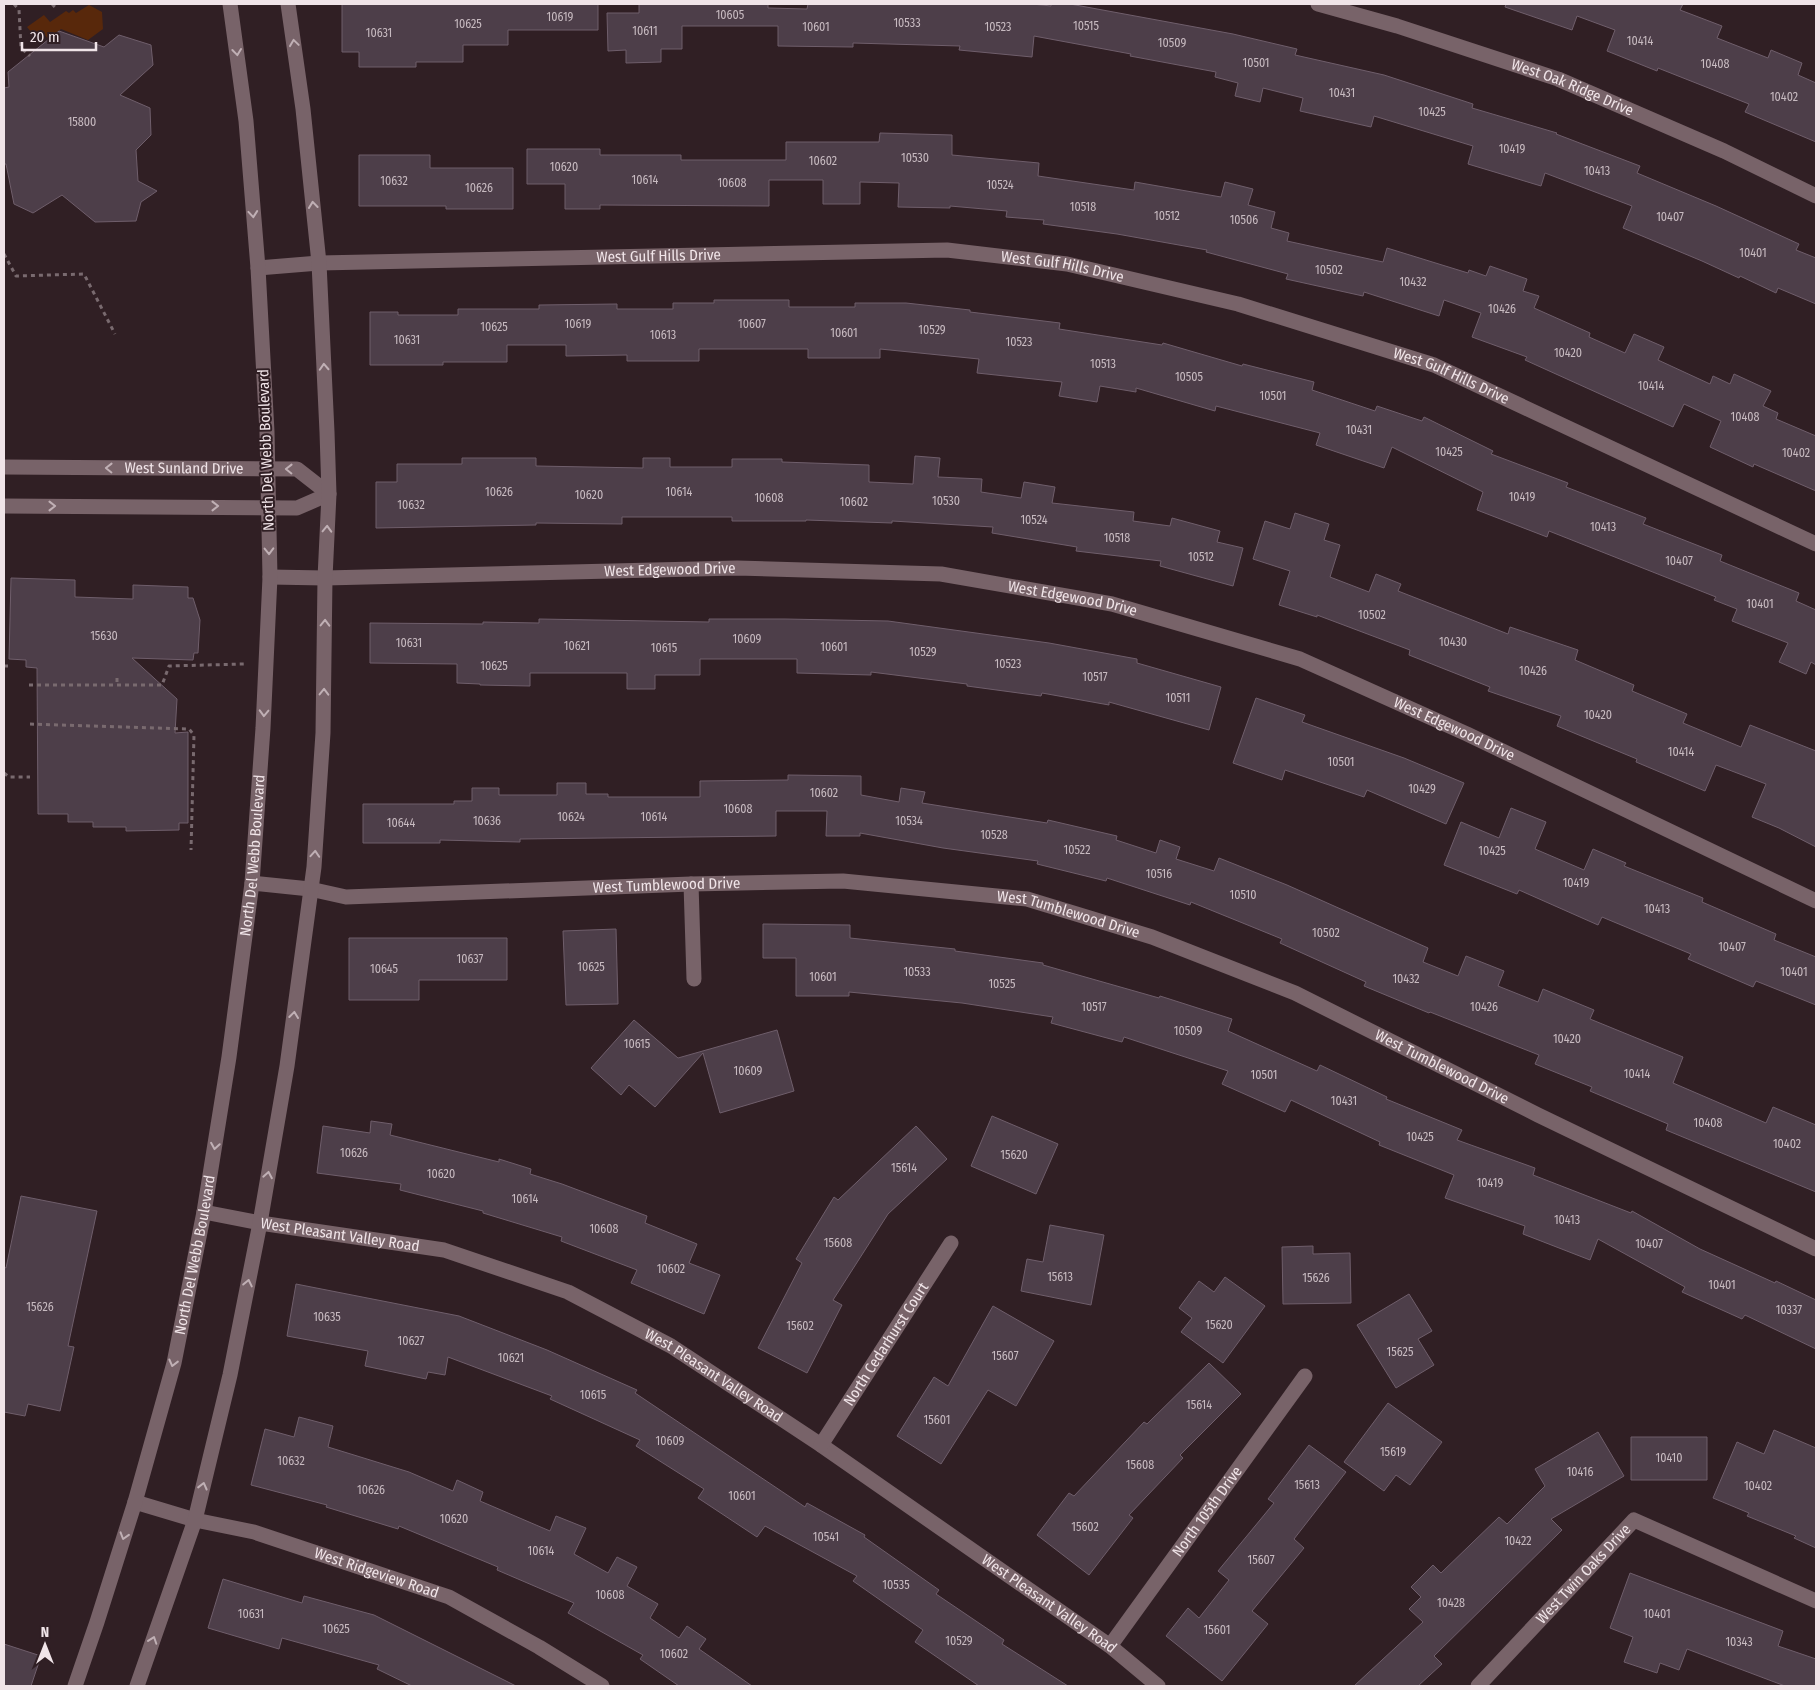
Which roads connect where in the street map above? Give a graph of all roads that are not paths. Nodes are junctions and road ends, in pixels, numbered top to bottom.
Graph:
1 (230, 4) edge
2 (288, 4) edge
3 (1318, 4) edge
4 (1816, 196) edge
5 (319, 264) junction
6 (258, 268) junction
7 (4, 467) edge
8 (267, 469) junction
9 (329, 494) junction
10 (4, 506) edge
11 (268, 506) junction
12 (1816, 544) edge
13 (270, 577) junction
14 (325, 578) junction
15 (252, 883) junction
16 (692, 884) junction
17 (310, 890) junction
18 (1816, 901) edge
19 (694, 979) dead end
20 (204, 1212) junction
21 (260, 1224) junction
22 (951, 1243) dead end
23 (1816, 1249) edge
24 (1305, 1376) dead end
25 (822, 1445) junction
26 (135, 1502) junction
27 (195, 1520) junction
28 (1816, 1600) edge
29 (1110, 1646) junction
30 (75, 1686) edge
31 (138, 1686) edge
32 (602, 1686) edge
33 (1158, 1686) edge
34 (1478, 1686) edge

1 -> 6 street, North Del Webb Boulevard
5 -> 2 street
3 - 4 street, West Oak Ridge Drive
5 - 6 street, West Gulf Hills Drive
9 -> 5 street
5 - 12 street, West Gulf Hills Drive
6 - 8 street, North Del Webb Boulevard
8 -> 7 street, West Sunland Drive
9 -> 8 street, West Sunland Drive
8 - 11 street, North Del Webb Boulevard
9 - 11 street
14 -> 9 street
10 -> 11 street
11 -> 13 street, North Del Webb Boulevard
13 - 14 street, West Edgewood Drive
13 -> 15 street, North Del Webb Boulevard
17 -> 14 street
14 - 18 street, West Edgewood Drive
15 - 17 street, West Tumblewood Drive
15 -> 20 street, North Del Webb Boulevard
16 - 17 street, West Tumblewood Drive
16 - 19 street
16 - 23 street, West Tumblewood Drive
21 -> 17 street
20 - 21 street, West Pleasant Valley Road
20 -> 26 street, North Del Webb Boulevard
21 - 25 street, West Pleasant Valley Road
27 -> 21 street
22 - 25 street, North Cedarhurst Court
24 - 29 street, North 105th Drive
25 - 29 street, West Pleasant Valley Road
26 - 27 street, West Ridgeview Road
26 -> 30 street, North Del Webb Boulevard
31 -> 27 street
27 - 32 street, West Ridgeview Road
28 - 34 street, West Twin Oaks Drive
29 - 33 street, West Pleasant Valley Road

